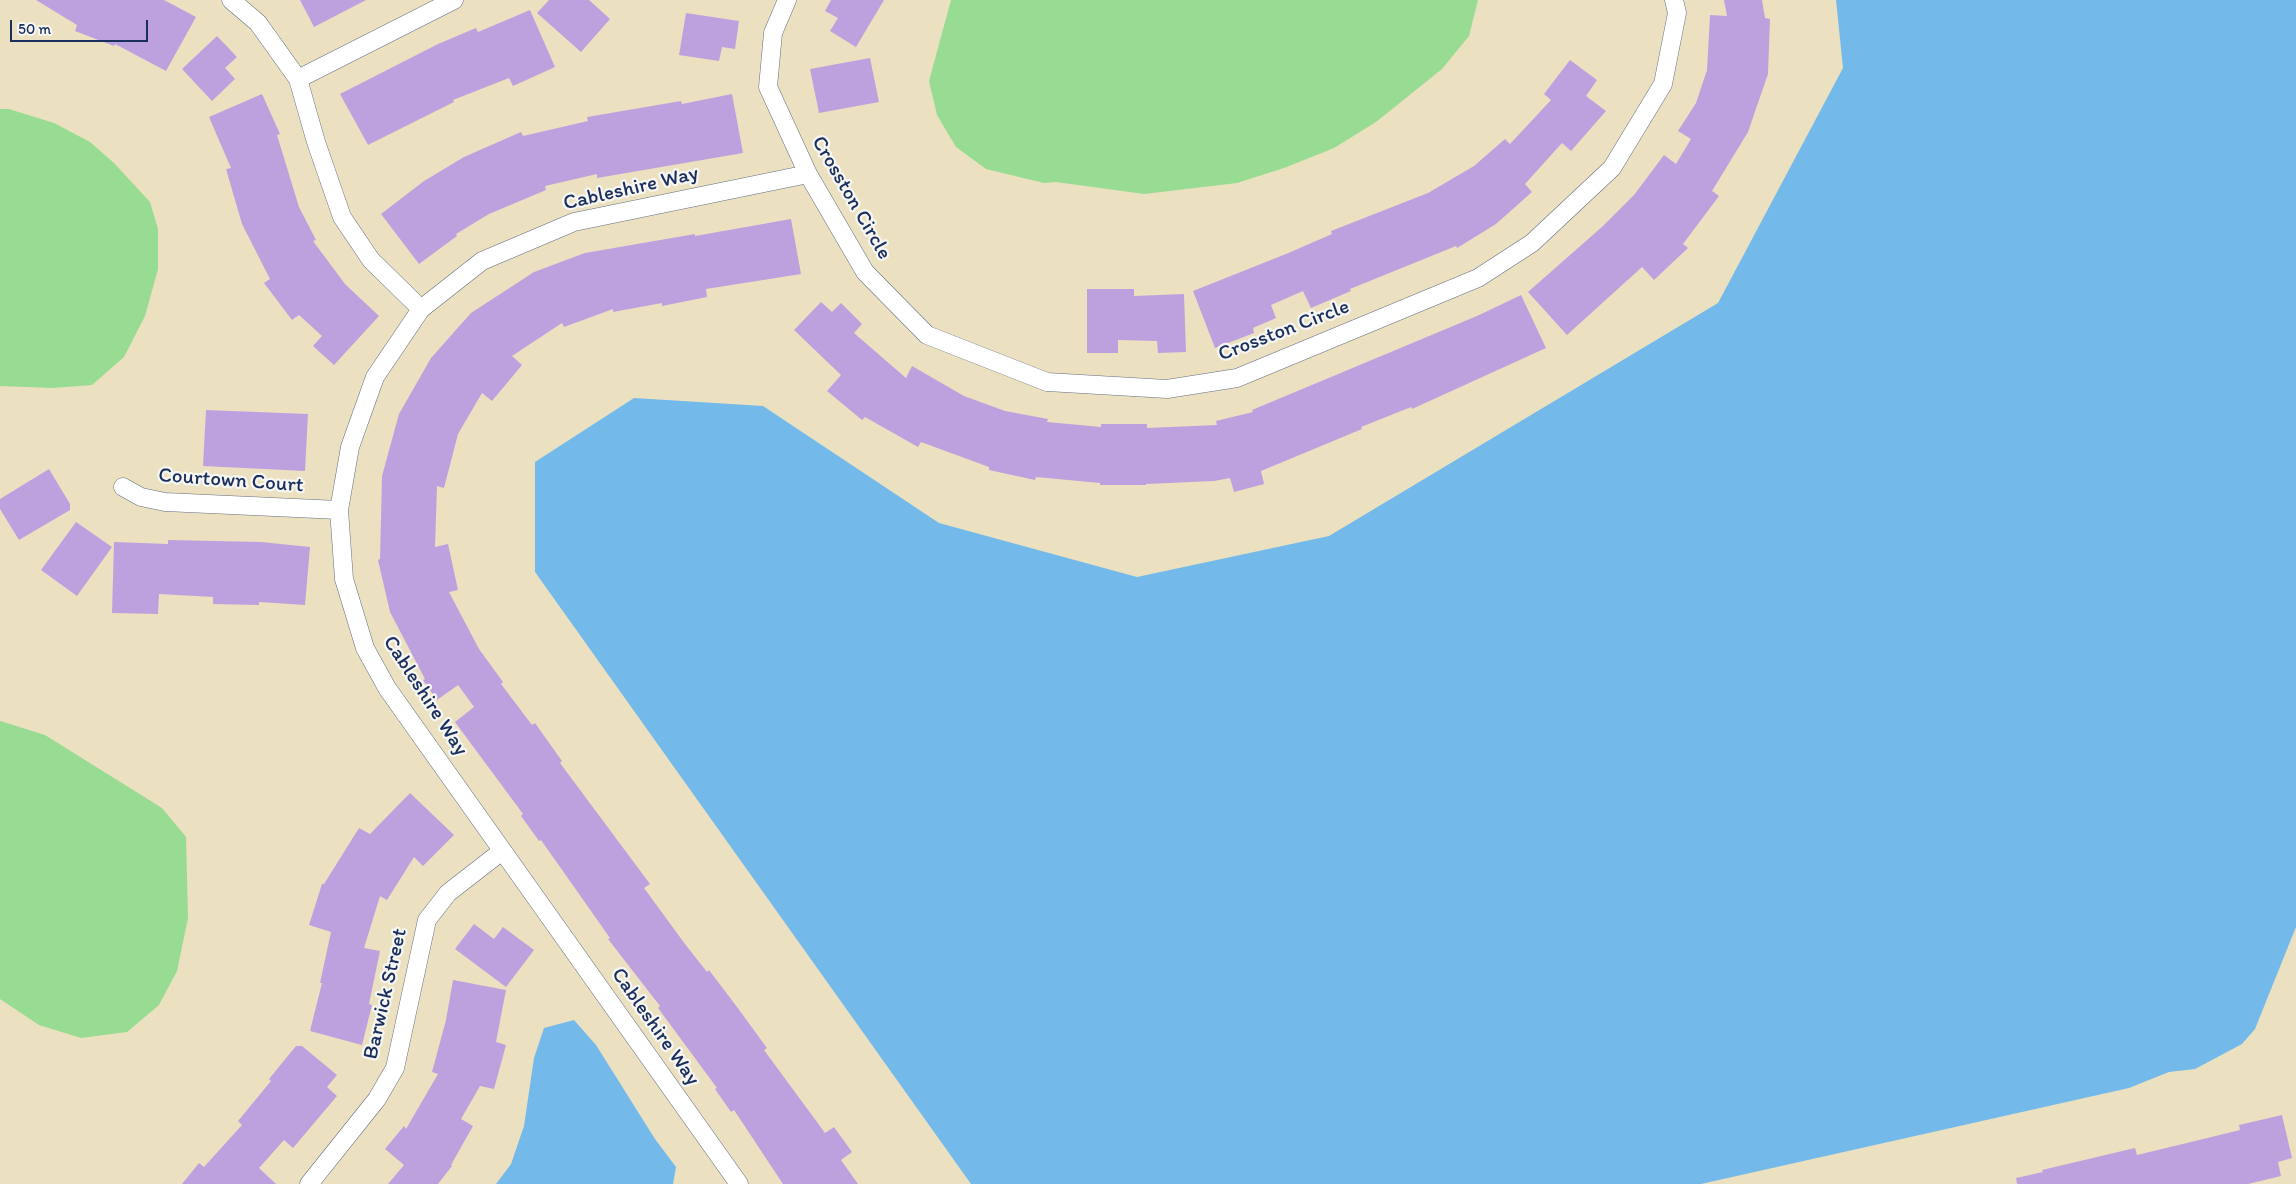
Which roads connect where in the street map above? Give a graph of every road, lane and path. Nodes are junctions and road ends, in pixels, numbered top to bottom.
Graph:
1 (231, 0) edge
2 (454, 0) edge
3 (787, 0) edge
4 (1674, 0) edge
5 (298, 78) junction
6 (808, 174) junction
7 (421, 310) junction
8 (123, 487) dead end
9 (339, 510) junction
10 (502, 851) junction
11 (309, 1184) edge
12 (739, 1184) edge

1 - 5 street
2 - 5 street
3 - 6 street, Crosston Circle
4 - 6 street, Crosston Circle
5 - 7 street
6 - 7 street, Cableshire Way
7 - 9 street, Cableshire Way
8 - 9 street, Courtown Court
9 - 10 street, Cableshire Way
10 - 11 street, Barwick Street
10 - 12 street, Cableshire Way

